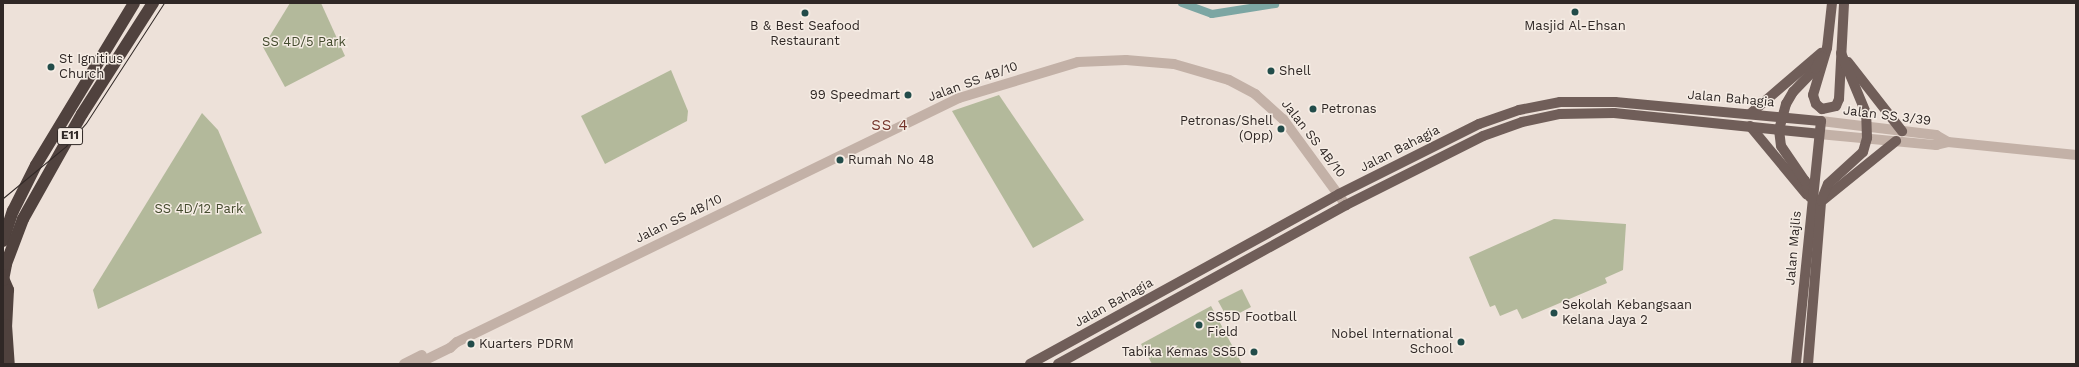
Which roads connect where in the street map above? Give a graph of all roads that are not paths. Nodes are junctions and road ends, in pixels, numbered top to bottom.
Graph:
1 (134, 3) edge
2 (153, 3) edge
3 (1832, 3) edge
4 (1844, 3) edge
5 (105, 47) junction
6 (1827, 48) junction
7 (1841, 53) junction
8 (1750, 114) junction
9 (1782, 117) junction
10 (1821, 121) junction
11 (1750, 126) junction
12 (1868, 126) junction
13 (1779, 130) junction
14 (1902, 131) junction
15 (1820, 134) junction
16 (1867, 138) junction
17 (1896, 141) junction
18 (1948, 142) junction
19 (2076, 155) edge
20 (1339, 194) junction
21 (1816, 201) junction
22 (1346, 205) junction
23 (3, 220) edge
24 (3, 241) edge
25 (3, 279) edge
26 (457, 342) junction
27 (9, 364) edge
28 (404, 364) edge
29 (417, 364) edge
30 (1030, 364) edge
31 (1058, 364) edge
32 (1796, 364) edge
33 (1808, 364) edge

1 - 5 highway, E11
2 - 25 highway, E11
3 - 6 main road
4 - 7 main road
5 - 23 highway
5 - 24 highway, E11
6 - 7 main road
6 - 8 main road
6 - 9 main road
7 - 12 main road
7 - 14 main road
8 - 9 main road, Jalan Bahagia
8 - 20 main road, Jalan Bahagia
9 - 10 main road, Jalan Bahagia
9 - 13 main road
10 - 12 street, Jalan SS 3/39
10 - 15 main road, Jalan Majlis
11 - 13 main road, Jalan Bahagia
11 - 21 main road
11 - 22 main road, Jalan Bahagia
12 - 14 street, Jalan SS 3/39
12 - 16 main road
13 - 15 main road, Jalan Bahagia
13 - 21 main road
14 - 18 street, Jalan SS 3/39
15 - 16 street, Jalan SS 3/39
15 - 21 main road, Jalan Majlis
16 - 17 street, Jalan SS 3/39
16 - 21 main road
17 - 18 street, Jalan SS 3/39
17 - 21 main road
18 - 19 street, Jalan SS 3/39
20 - 22 street, Jalan SS 4B/10
20 - 26 street, Jalan SS 4B/10
20 - 30 main road, Jalan Bahagia
21 - 32 main road, Jalan Majlis
21 - 33 main road, Jalan Majlis
22 - 31 main road, Jalan Bahagia
25 - 27 highway
26 - 28 street, Jalan SS 4B/10
26 - 29 street, Jalan SS 4B/10

